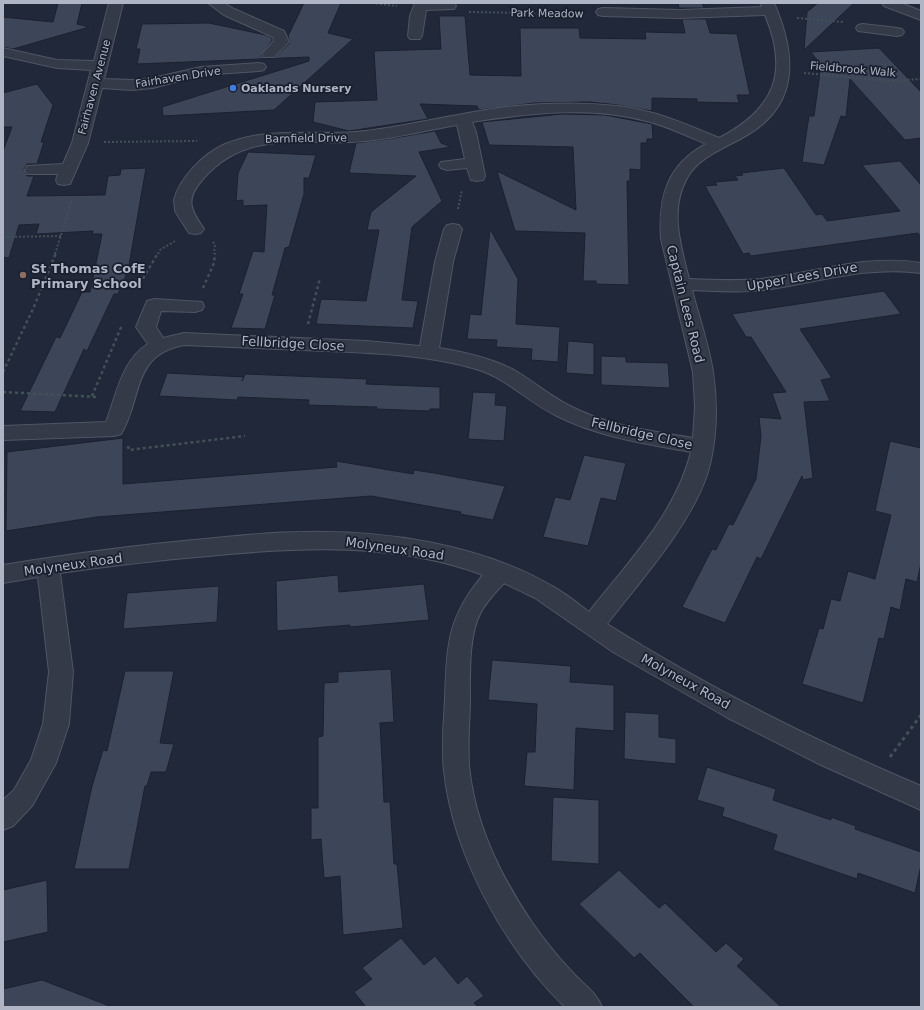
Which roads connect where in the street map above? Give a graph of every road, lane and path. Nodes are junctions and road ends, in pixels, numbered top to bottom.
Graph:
1 (116, 3) edge
2 (215, 3) edge
3 (421, 4) edge
4 (449, 6) joint
5 (770, 10) edge
6 (603, 12) joint
7 (886, 14) edge
8 (921, 16) edge
9 (862, 28) joint
10 (897, 32) dead end
11 (416, 36) dead end
12 (3, 52) edge
13 (269, 54) dead end
14 (100, 66) junction
15 (260, 67) dead end
16 (784, 71) junction
17 (921, 79) edge
18 (96, 83) junction
19 (463, 119) junction
20 (199, 142) dead end
21 (80, 143) junction
22 (720, 144) junction
23 (447, 165) dead end
24 (475, 169) junction
25 (33, 170) dead end
26 (66, 175) junction
27 (195, 229) joint
28 (453, 229) joint
29 (63, 236) junction
30 (3, 237) edge
31 (921, 268) edge
32 (320, 278) dead end
33 (683, 284) junction
34 (195, 306) joint
35 (302, 344) junction
36 (158, 345) junction
37 (428, 353) junction
38 (3, 372) edge
39 (3, 392) edge
40 (125, 398) junction
41 (114, 429) junction
42 (3, 433) edge
43 (245, 436) dead end
44 (703, 447) junction
45 (48, 566) junction
46 (499, 572) junction
47 (3, 574) edge
48 (592, 626) junction
49 (921, 715) edge
50 (874, 779) junction
51 (921, 798) edge
52 (3, 818) edge
53 (587, 1007) edge

1 - 14 street, Fairhaven Avenue
2 - 13 street
3 - 4 street
3 - 11 street
4 - 6 path, Park Meadow
5 - 6 street
5 - 9 path
5 - 16 street, Captain Lees Road
7 - 8 street
7 - 9 street
7 - 10 street
12 - 14 street
14 - 18 street, Fairhaven Avenue
15 - 18 street, Fairhaven Drive
16 - 17 path, Fieldbrook Walk
16 - 22 street, Captain Lees Road
18 - 21 street, Fairhaven Avenue
19 - 22 street, Barnfield Drive
19 - 24 street
19 - 27 street, Barnfield Drive
20 - 21 path
21 - 26 street, Fairhaven Avenue
22 - 33 street, Captain Lees Road
23 - 24 street
24 - 28 path
25 - 26 street
26 - 29 path
27 - 34 path
28 - 37 street
29 - 30 path
29 - 38 path
31 - 33 street, Upper Lees Drive
32 - 35 path
33 - 44 street, Captain Lees Road
34 - 36 street
35 - 36 street, Fellbridge Close
35 - 37 street, Fellbridge Close
36 - 40 street, Fellbridge Close
37 - 44 street, Fellbridge Close
39 - 40 path
40 - 41 street, Fellbridge Close
41 - 42 street
41 - 43 path
44 - 48 street, Captain Lees Road
45 - 46 street, Molyneux Road
45 - 47 street, Molyneux Road
45 - 52 street
46 - 48 street, Molyneux Road
46 - 53 street
48 - 50 street, Molyneux Road
49 - 50 path
50 - 51 street, Molyneux Road

